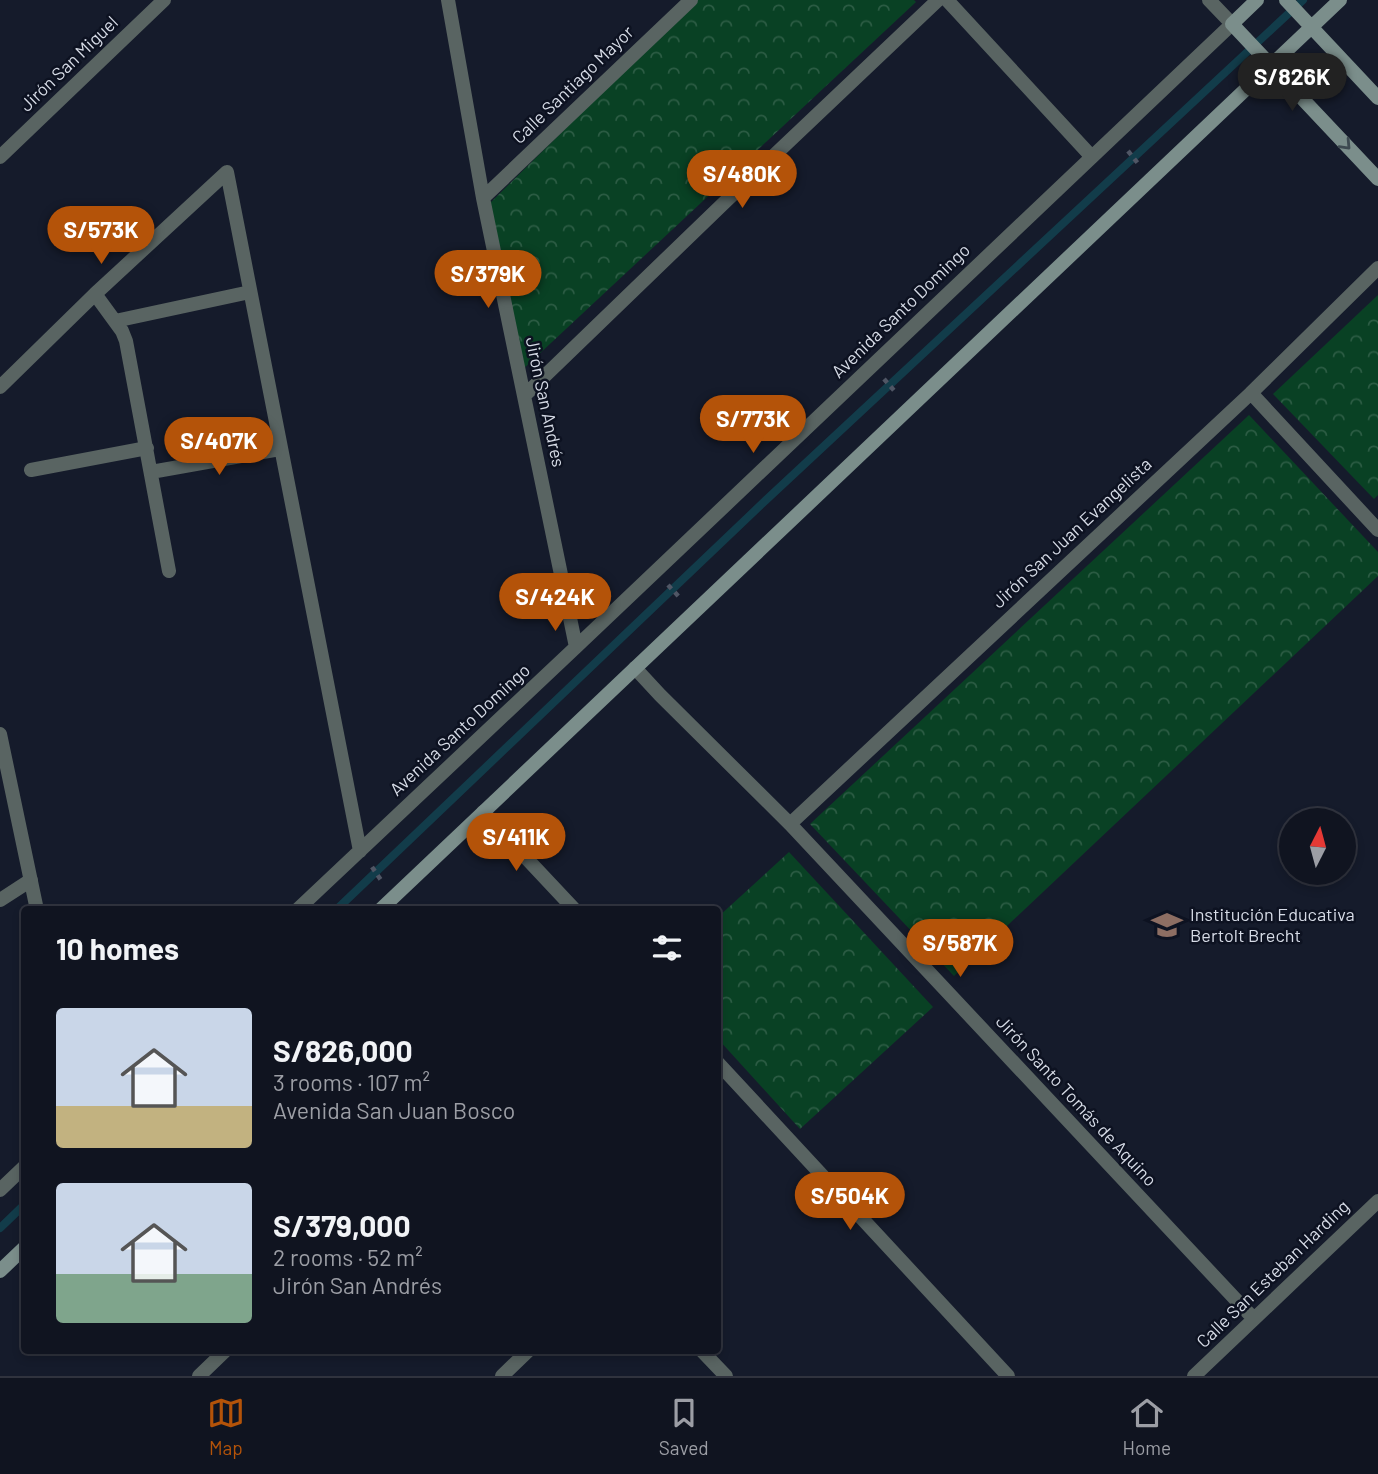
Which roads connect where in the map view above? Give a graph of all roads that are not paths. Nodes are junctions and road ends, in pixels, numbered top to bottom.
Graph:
1 (164, 0) edge
2 (448, 0) edge
3 (691, 0) edge
4 (938, 0) edge
5 (947, 0) edge
6 (1209, 0) edge
7 (1257, 0) edge
8 (1286, 0) edge
9 (1340, 0) edge
10 (1232, 24) junction
11 (1311, 27) junction
12 (1271, 65) junction
13 (1378, 98) edge
14 (1091, 156) junction
15 (0, 157) edge
16 (1378, 179) edge
17 (483, 198) junction
18 (1378, 268) edge
19 (250, 292) junction
20 (95, 294) junction
21 (115, 321) junction
22 (0, 387) edge
23 (1251, 393) junction
24 (524, 396) junction
25 (147, 448) junction
26 (280, 449) junction
27 (32, 470) dead end
28 (151, 472) junction
29 (1378, 530) edge
30 (169, 570) dead end
31 (576, 647) junction
32 (635, 668) junction
33 (0, 734) edge
34 (483, 812) junction
35 (790, 824) junction
36 (360, 851) junction
37 (31, 880) junction
38 (0, 900) edge
39 (36, 906) edge
40 (301, 906) edge
41 (384, 906) edge
42 (571, 906) edge
43 (721, 1066) edge
44 (21, 1170) edge
45 (0, 1190) edge
46 (1378, 1200) edge
47 (21, 1251) edge
48 (0, 1271) edge
49 (1254, 1319) junction
50 (222, 1354) edge
51 (525, 1354) edge
52 (705, 1354) edge
53 (199, 1376) edge
54 (502, 1376) edge
55 (726, 1376) edge
56 (1008, 1376) edge
57 (1194, 1376) edge

1 - 15 street, Jirón San Miguel
2 - 17 street, Jirón San Andrés
3 - 17 street, Calle Santiago Mayor
4 - 24 street
5 - 14 street
6 - 10 street
7 - 10 main road, Avenida Santo Domingo
8 - 11 main road
9 - 11 main road
10 - 12 main road
10 - 14 street, Avenida Santo Domingo
11 - 12 main road
11 - 13 main road
12 -> 16 main road
12 - 32 main road
14 - 31 street, Avenida Santo Domingo
17 - 24 street, Jirón San Andrés
18 - 23 street, Jirón San Juan Evangelista
19 - 20 street
19 - 21 street
19 - 26 street
20 - 21 street
20 - 22 street
21 - 25 street
23 - 29 street
23 - 35 street, Jirón San Juan Evangelista
24 - 31 street, Jirón San Andrés
25 - 27 street
25 - 28 street
26 - 28 street
26 - 36 street
28 - 30 street
31 - 36 street, Avenida Santo Domingo
32 - 34 main road
32 - 35 street, Jirón Santo Tomás de Aquino
33 - 37 street
34 - 41 main road
34 - 42 street
35 - 49 street, Jirón Santo Tomás de Aquino
36 - 40 street, Avenida Santo Domingo
37 - 38 street
37 - 39 street
43 - 56 street
44 - 45 street
46 - 49 street, Calle San Esteban Harding
47 - 48 main road
49 - 57 street, Calle San Esteban Harding
50 - 53 street
51 - 54 street
52 - 55 street

